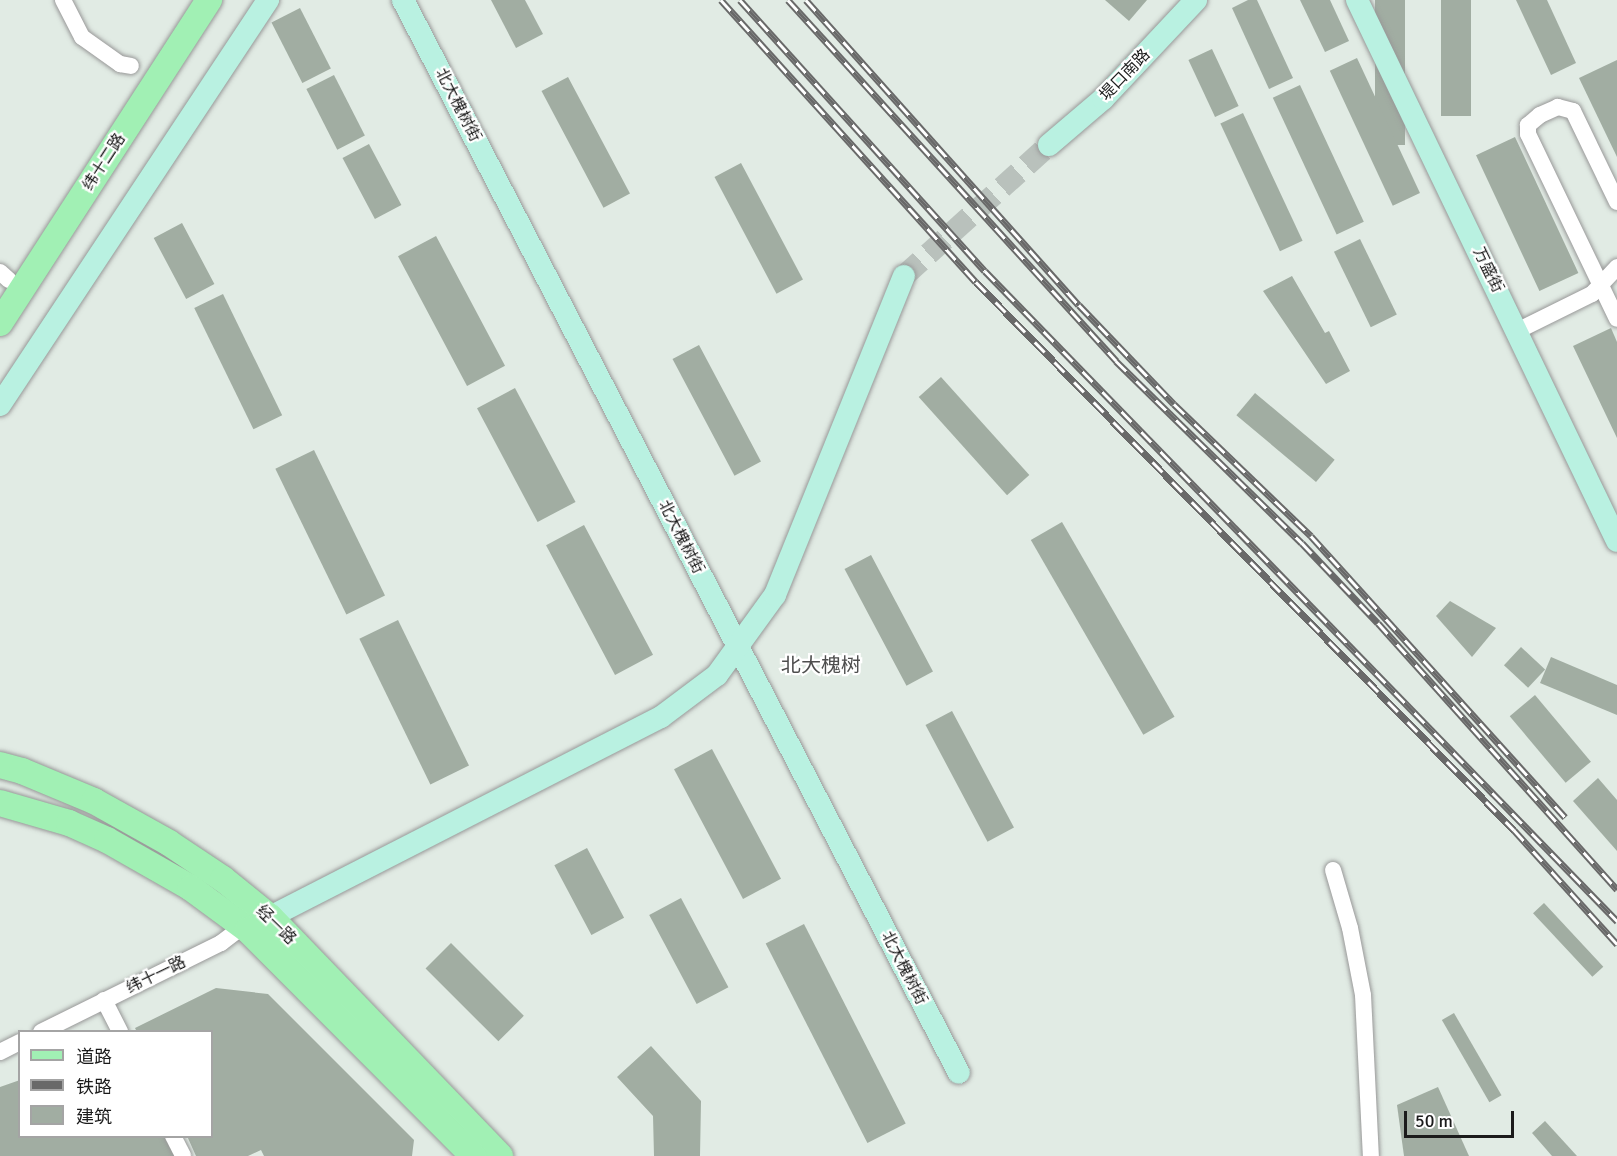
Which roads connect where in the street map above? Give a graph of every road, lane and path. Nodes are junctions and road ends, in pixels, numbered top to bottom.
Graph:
1 (63, 0) edge
2 (188, 0) edge
3 (209, 0) edge
4 (268, 0) edge
5 (403, 0) edge
6 (1196, 0) edge
7 (1357, 0) edge
8 (130, 66) dead end
9 (1049, 145) tunnel mouth
10 (1617, 202) edge
11 (1617, 267) edge
12 (904, 276) tunnel mouth
13 (3, 282) edge
14 (1601, 284) junction
15 (1617, 319) edge
16 (0, 323) edge
17 (1517, 331) junction
18 (0, 405) edge
19 (1617, 542) edge
20 (739, 648) junction
21 (0, 765) edge
22 (0, 803) edge
23 (1333, 870) dead end
24 (270, 917) junction
25 (248, 930) junction
26 (104, 1000) junction
27 (45, 1030) edge
28 (119, 1030) edge
29 (18, 1043) edge
30 (0, 1052) edge
31 (959, 1073) dead end
32 (174, 1138) edge
33 (183, 1156) edge
34 (472, 1156) edge
35 (500, 1156) edge
36 (1371, 1156) edge

1 - 8 street
2 - 13 main road, 纬十二路
3 - 16 main road, 纬十二路
4 - 18 street
5 - 20 street, 北大槐树街
6 - 9 street, 堤口南路
7 - 17 street, 万盛街
10 - 14 street
11 - 14 street
12 - 20 street
14 - 15 street
14 - 17 street
17 - 19 street, 万盛街
20 - 24 street
20 - 31 street, 北大槐树街
21 - 24 main road, 经一路
22 - 25 main road, 经一路
23 - 36 street
24 - 25 street, 纬十一路
24 - 35 main road, 经一路
25 - 26 street, 纬十一路
25 - 34 main road, 经一路
26 - 27 street, 纬十一路
26 - 28 street
29 - 30 street
32 - 33 street

